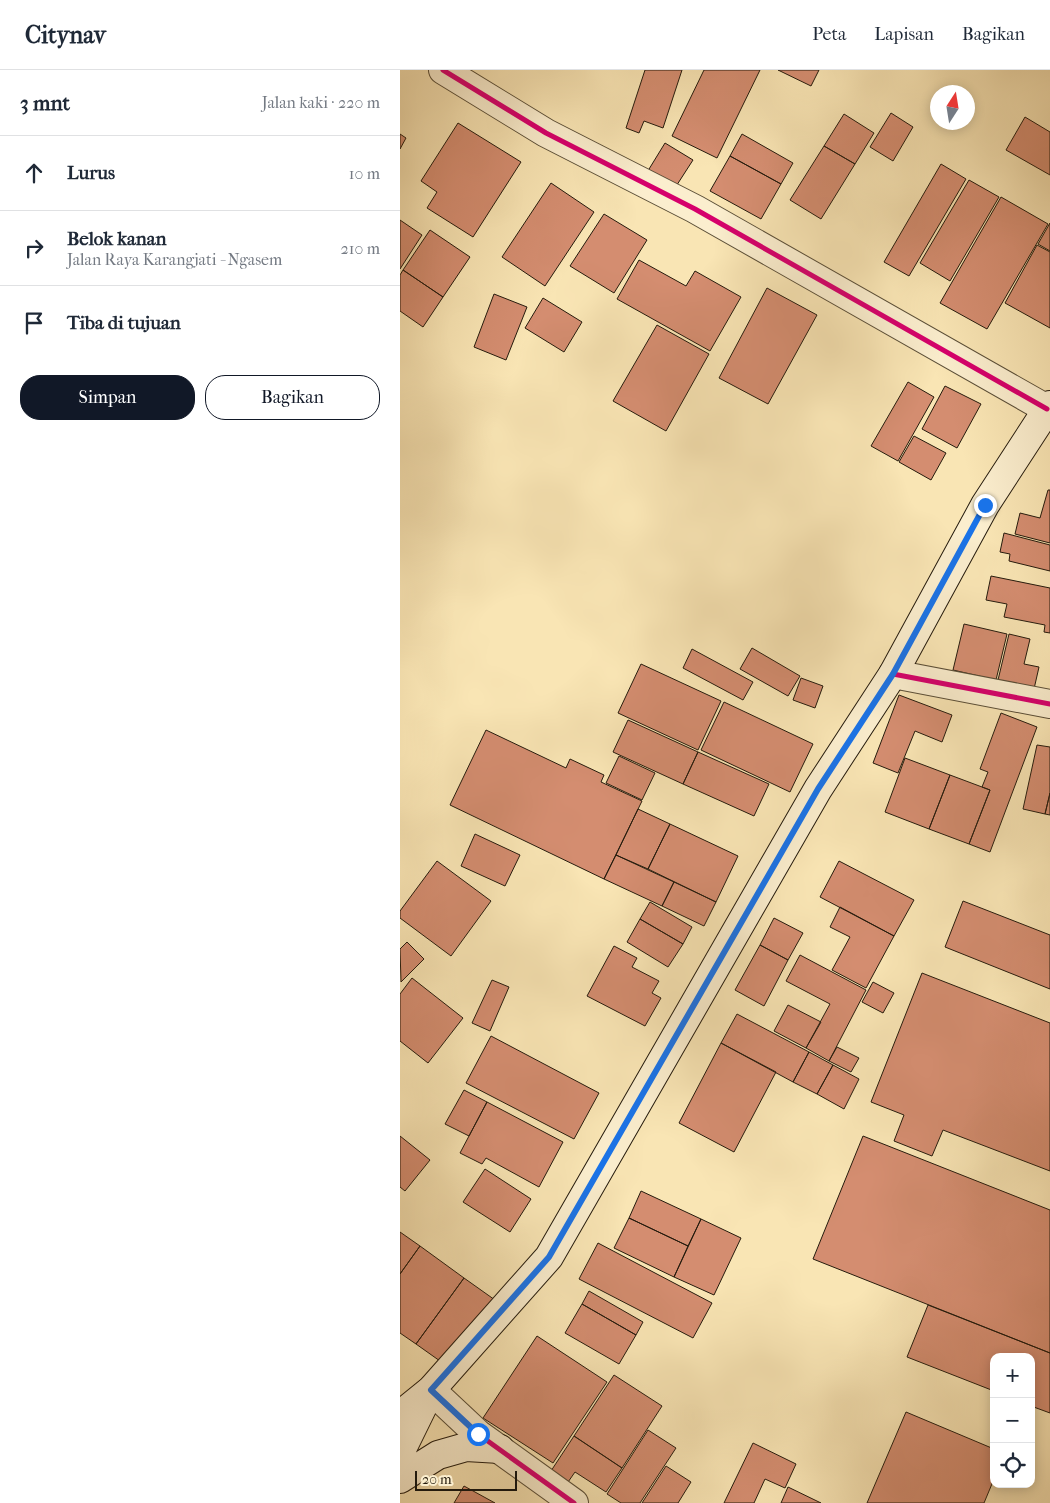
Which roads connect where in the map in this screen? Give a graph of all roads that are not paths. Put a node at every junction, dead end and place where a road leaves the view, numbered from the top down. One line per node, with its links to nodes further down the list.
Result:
1 (443, 70): 2 (main road)
2 (1049, 407): 3 (main road)
3 (893, 674): 4 (main road); 5 (main road)
4 (1050, 704)
5 (431, 1390): 6 (main road); 7 (main road); 8 (main road)
6 (400, 1415)
7 (500, 1449): 9 (main road); 10 (main road)
8 (400, 1453)
9 (400, 1479)
10 (574, 1503)

